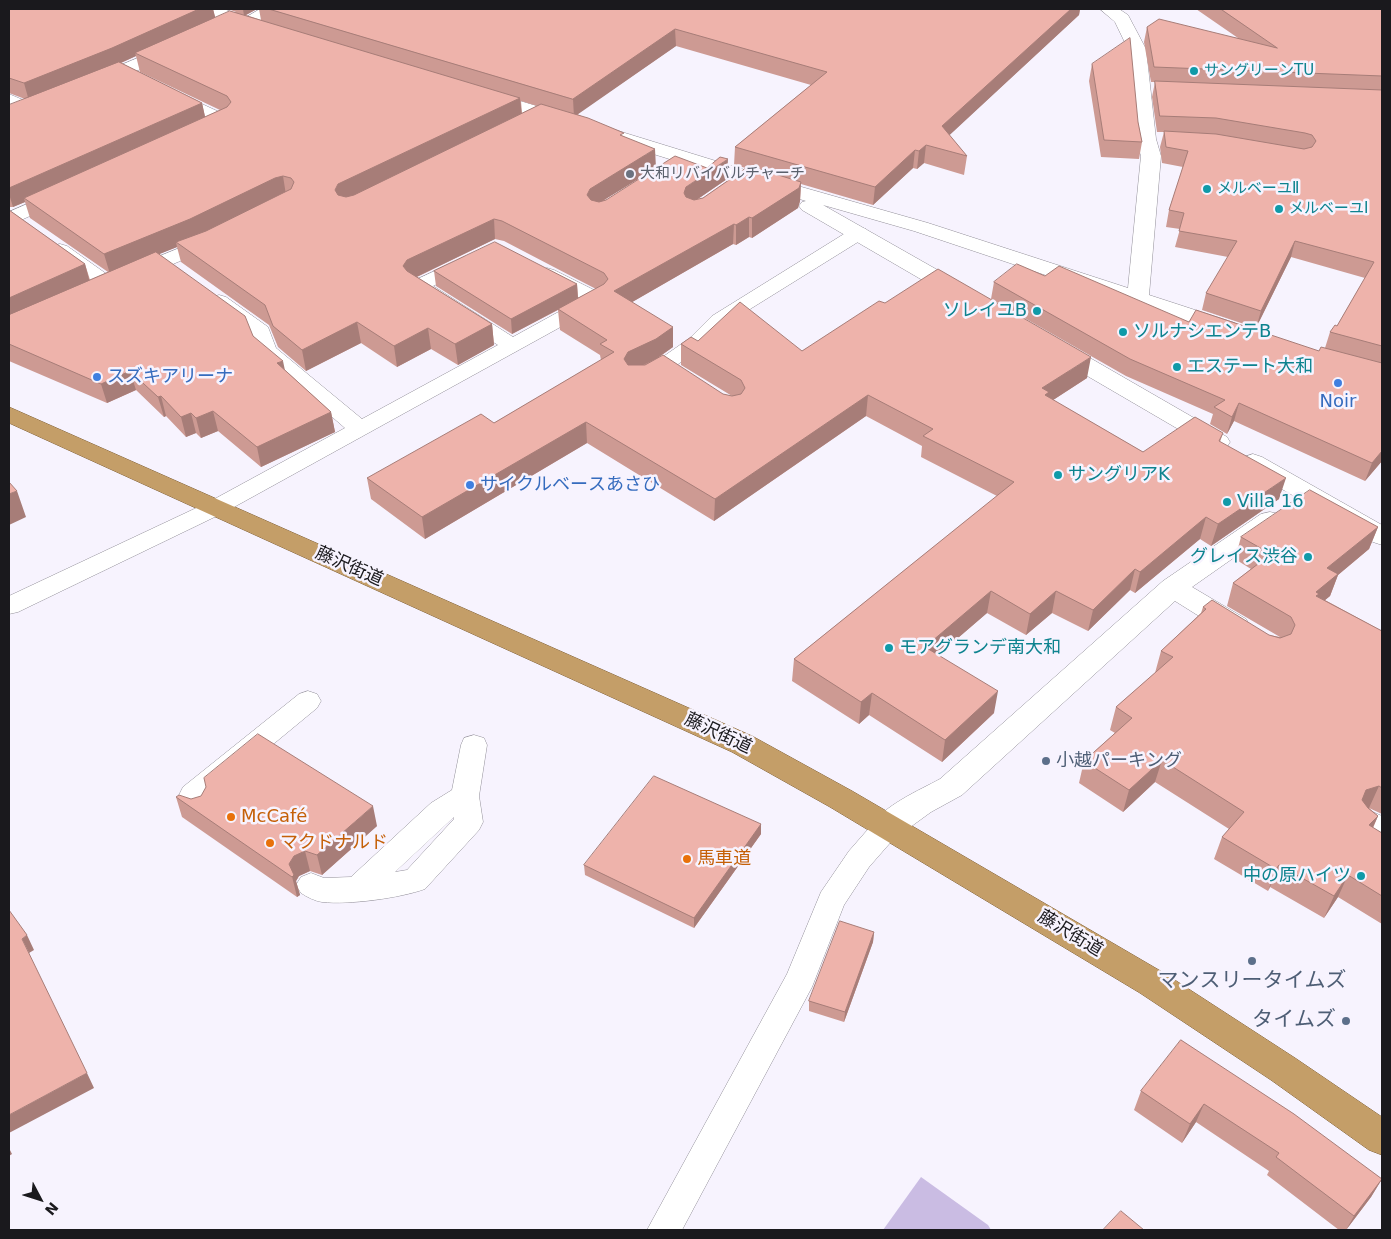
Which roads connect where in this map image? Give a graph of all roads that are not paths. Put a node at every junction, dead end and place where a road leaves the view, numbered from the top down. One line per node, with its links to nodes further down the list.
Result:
1 (211, 9): 4 (street)
2 (271, 9): 4 (lane)
3 (1108, 9): 11 (street)
4 (231, 24): 5 (street)
5 (272, 33)
6 (182, 44): 7 (street)
7 (123, 71): 8 (lane); 9 (street)
8 (140, 79)
9 (80, 88)
10 (156, 88): 20 (lane)
11 (1140, 88): 12 (street); 35 (street)
12 (1159, 89)
13 (468, 92): 17 (street)
14 (9, 99): 16 (lane)
15 (46, 102): 16 (street)
16 (29, 109): 18 (street)
17 (542, 114): 19 (lane); 21 (street)
18 (9, 118)
19 (516, 127)
20 (189, 137)
21 (747, 176): 22 (street); 24 (lane)
22 (777, 186): 28 (street); 35 (street)
23 (74, 189): 25 (lane)
24 (724, 192)
25 (10, 215): 26 (lane)
26 (28, 228)
27 (228, 232): 32 (lane)
28 (859, 233): 36 (street); 40 (lane)
29 (44, 239): 32 (lane)
30 (479, 256): 39 (lane)
31 (530, 264): 39 (lane)
32 (108, 284): 34 (lane)
33 (204, 290): 42 (lane)
34 (90, 292)
35 (1138, 298): 37 (street)
36 (980, 304)
37 (1248, 335)
38 (1040, 339): 43 (street)
39 (514, 346): 42 (lane)
40 (636, 379)
41 (9, 414): 44 (highway, 藤沢街道)
42 (361, 430): 44 (lane)
43 (1308, 494): 45 (street); 46 (street)
44 (217, 507): 47 (lane); 52 (highway, 藤沢街道)
45 (1382, 536)
46 (1173, 587): 48 (street); 52 (street)
47 (9, 606)
48 (1255, 638)
49 (308, 701): 51 (lane)
50 (474, 745): 53 (lane)
51 (197, 806)
52 (887, 827): 54 (highway, 藤沢街道); 55 (lane)
53 (311, 885)
54 (1382, 1138)
55 (664, 1230)

